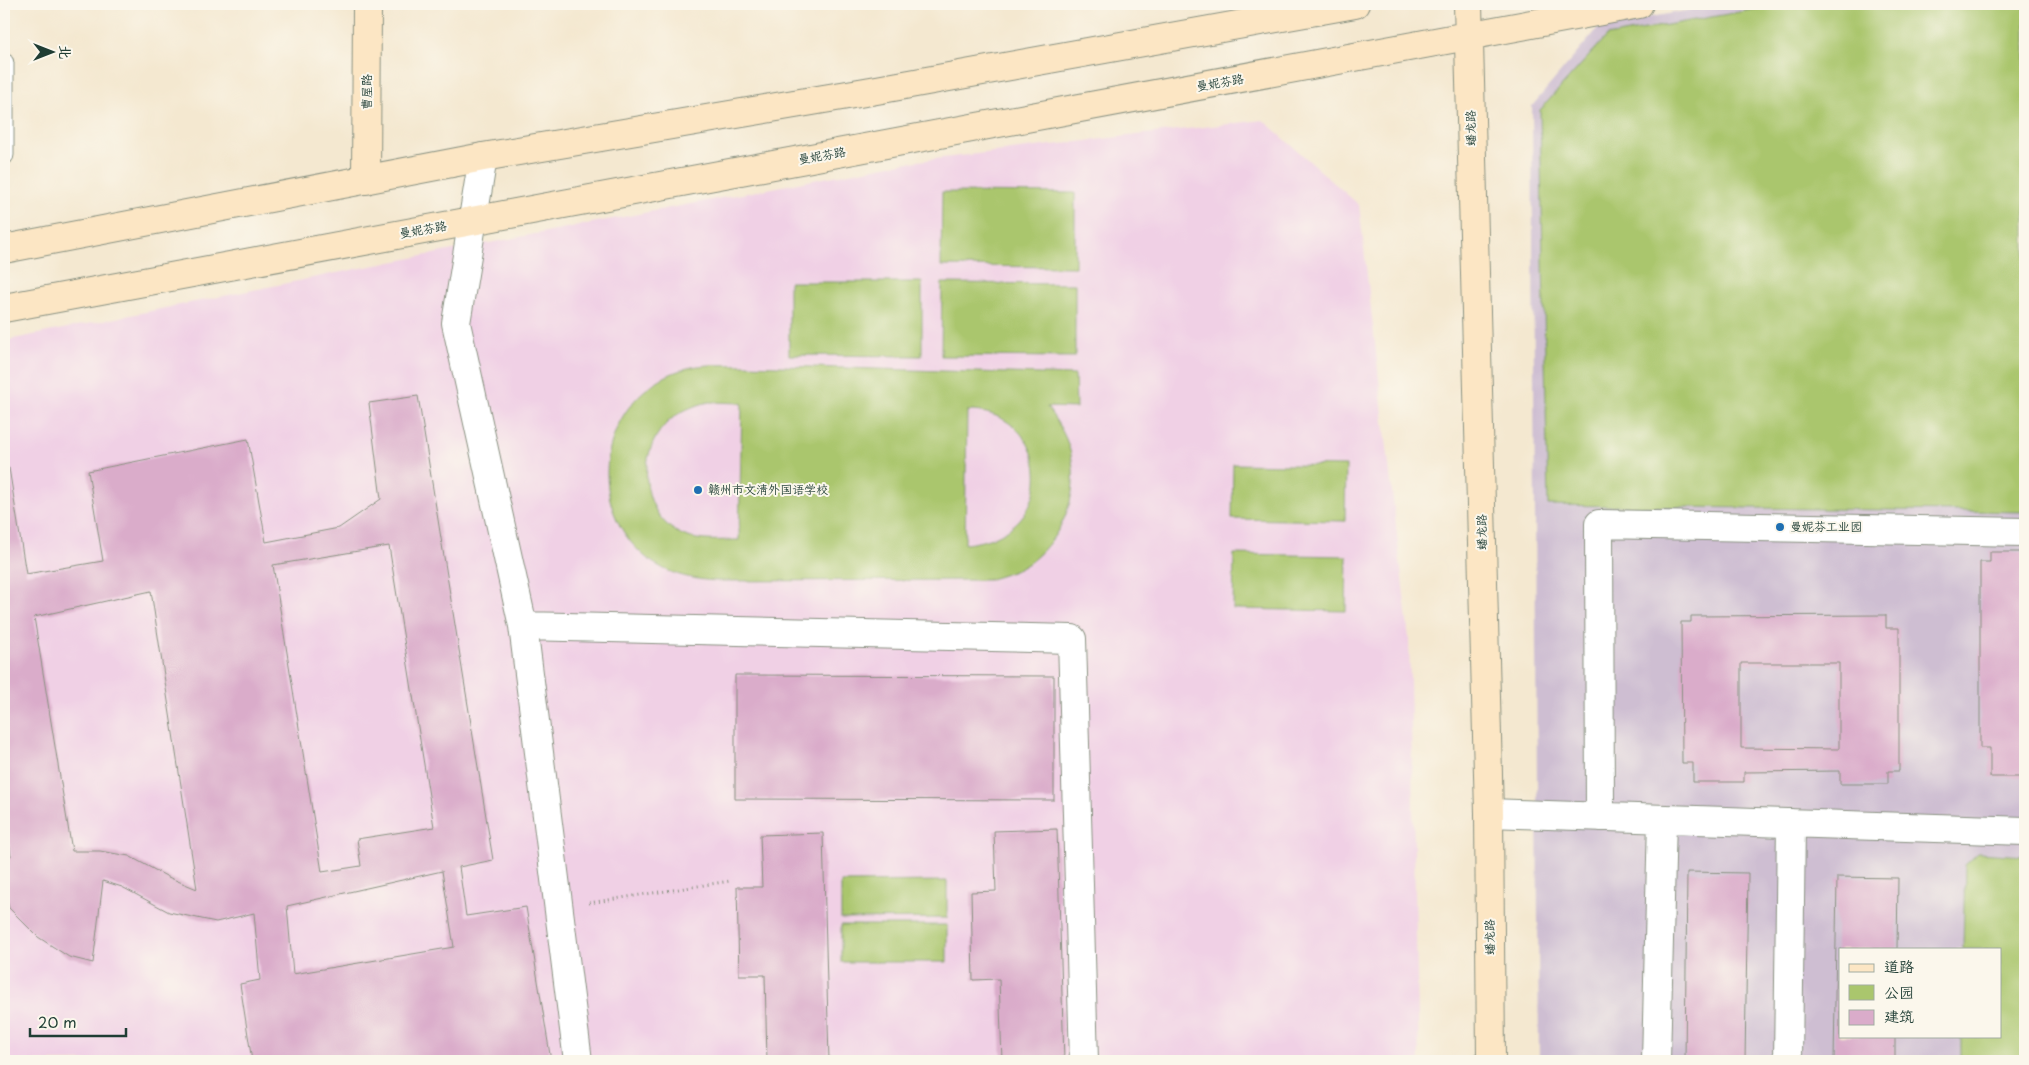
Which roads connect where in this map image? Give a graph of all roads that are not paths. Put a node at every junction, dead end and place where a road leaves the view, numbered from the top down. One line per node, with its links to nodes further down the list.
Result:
1 (367, 4): 9 (main road, 曹屋路)
2 (1354, 4): 8 (main road)
3 (1468, 4): 5 (main road, 蟠龙路)
4 (1639, 4): 5 (main road, 曼妮芬路)
5 (1469, 36): 10 (main road, 曼妮芬路); 15 (main road, 蟠龙路)
6 (4, 63): 7 (lane)
7 (4, 155)
8 (483, 157): 9 (main road); 10 (street)
9 (366, 180): 11 (main road)
10 (472, 221): 12 (main road, 曼妮芬路); 14 (street)
11 (4, 249)
12 (4, 308)
13 (2025, 532): 16 (street)
14 (523, 626): 20 (street); 21 (street)
15 (1489, 813): 16 (street); 22 (main road, 蟠龙路)
16 (1600, 817): 17 (street)
17 (1662, 819): 18 (street); 23 (street)
18 (1791, 823): 19 (street); 24 (street)
19 (2025, 831)
20 (578, 1061)
21 (1084, 1061)
22 (1491, 1061)
23 (1656, 1061)
24 (1788, 1061)

